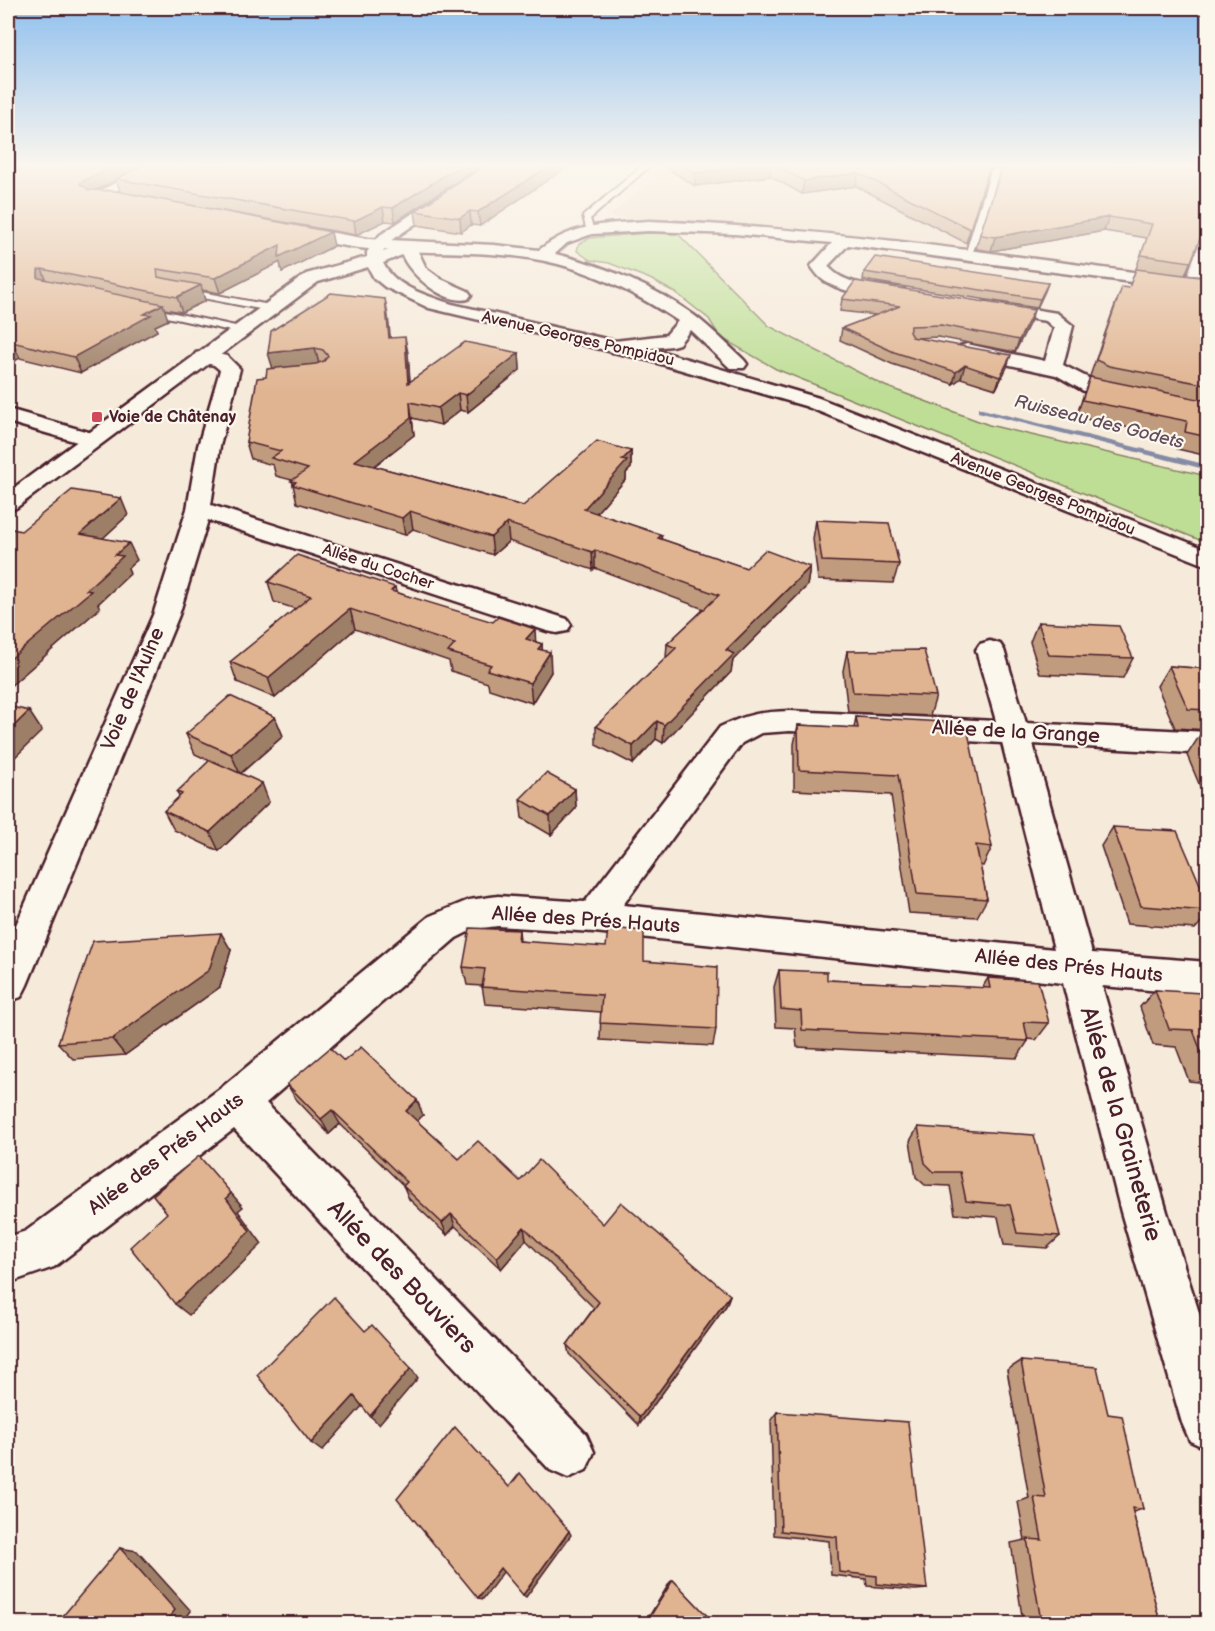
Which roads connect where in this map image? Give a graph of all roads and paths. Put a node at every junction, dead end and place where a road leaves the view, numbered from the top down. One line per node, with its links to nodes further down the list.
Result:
1 (325, 241): 10 (street)
2 (383, 241): 10 (street)
3 (412, 241): 9 (street)
4 (561, 241): 11 (street)
5 (843, 241): 15 (street)
6 (853, 241): 12 (street)
7 (973, 241): 12 (lane)
8 (1208, 242): 13 (street)
9 (408, 246): 10 (street); 11 (street); 19 (street, Avenue Georges Pompidou)
10 (376, 254): 18 (street); 22 (street, Avenue Georges Pompidou)
11 (542, 256): 20 (street)
12 (967, 256): 13 (street)
13 (1200, 286)
14 (166, 288): 18 (lane)
15 (910, 294)
16 (969, 304): 27 (street)
17 (127, 306): 21 (lane)
18 (270, 308): 21 (street)
19 (570, 318)
20 (689, 320): 23 (street); 26 (street)
21 (240, 330): 25 (street)
22 (615, 337): 23 (street); 28 (street, Avenue Georges Pompidou)
23 (672, 340): 26 (street, Avenue Georges Pompidou)
24 (944, 346): 27 (street)
25 (196, 362): 31 (street); 33 (street, Voie de l'Aulne)
26 (736, 364): 28 (street, Avenue Georges Pompidou)
27 (1053, 368): 29 (street)
28 (812, 402): 34 (street, Avenue Georges Pompidou)
29 (1208, 412)
30 (8, 415): 31 (street)
31 (91, 440): 32 (street)
32 (8, 502)
33 (199, 509): 35 (street, Allée du Cocher); 42 (street, Voie de l'Aulne)
34 (1208, 559)
35 (557, 624)
36 (990, 650): 37 (street, Allée de la Graineterie)
37 (1014, 732): 38 (street, Allée de la Grange); 39 (street, Allée de la Grange); 40 (street, Allée de la Graineterie)
38 (1208, 743)
39 (594, 917): 40 (street, Allée des Prés Hauts); 43 (street, Allée des Prés Hauts)
40 (1078, 968): 41 (street, Allée des Prés Hauts); 45 (street, Allée de la Graineterie)
41 (1208, 979)
42 (8, 985)
43 (236, 1102): 44 (street, Allée des Prés Hauts); 47 (street, Allée des Bouviers)
44 (8, 1260)
45 (1194, 1333): 46 (street, Allée de la Graineterie)
46 (1208, 1423)
47 (568, 1452)

